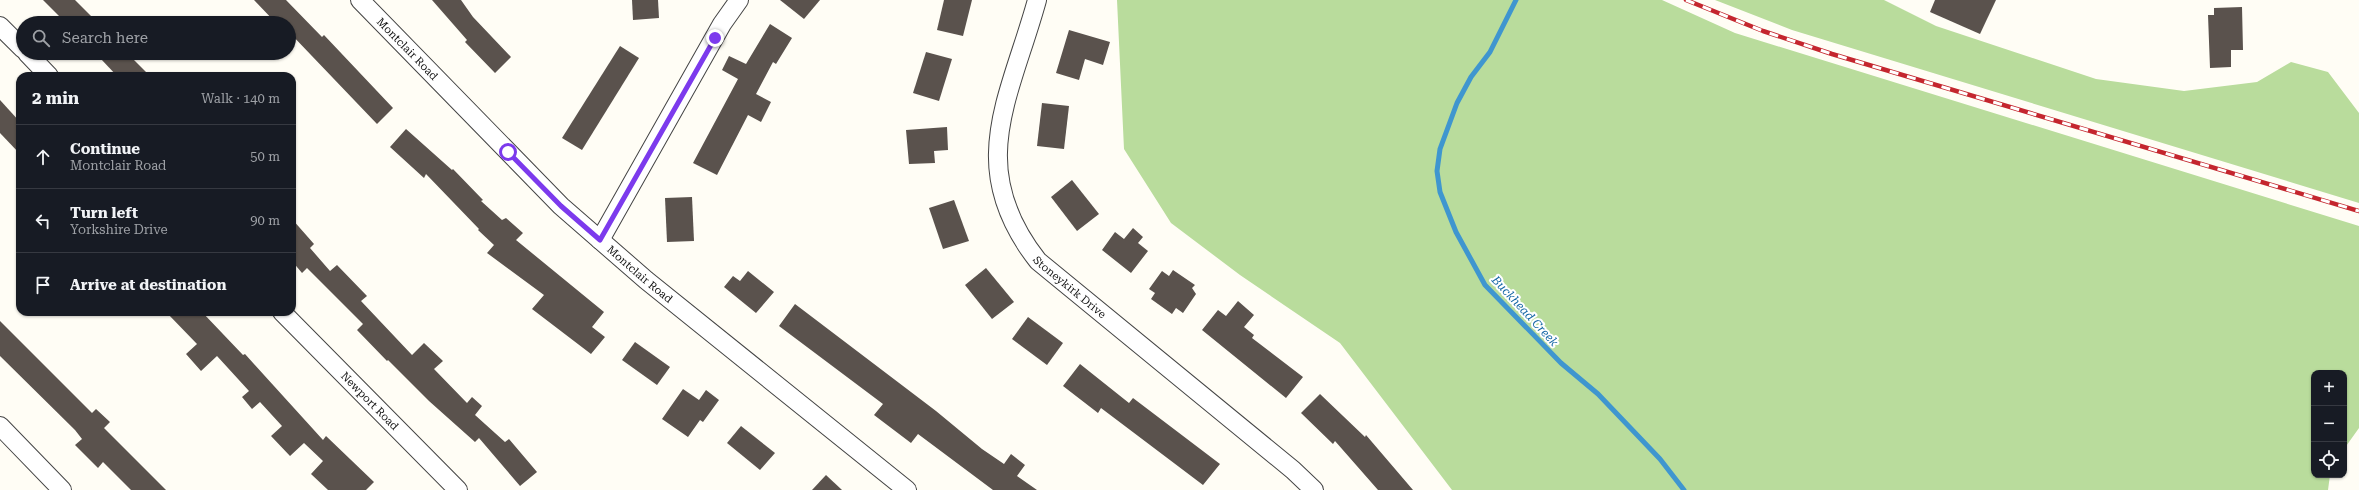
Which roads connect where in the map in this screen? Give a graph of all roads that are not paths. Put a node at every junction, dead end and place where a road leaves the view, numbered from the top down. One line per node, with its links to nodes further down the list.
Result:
1 (360, 0): 8 (street, Montclair Road)
2 (739, 0): 8 (street)
3 (1037, 0): 14 (street, Stoneykirk Drive)
4 (0, 26): 5 (street)
5 (16, 42)
6 (34, 60): 7 (street)
7 (45, 72)
8 (600, 240): 13 (street, Montclair Road)
9 (286, 316): 12 (street, Newport Road)
10 (0, 426): 11 (street)
11 (62, 490)
12 (458, 490)
13 (907, 490)
14 (1314, 490)

